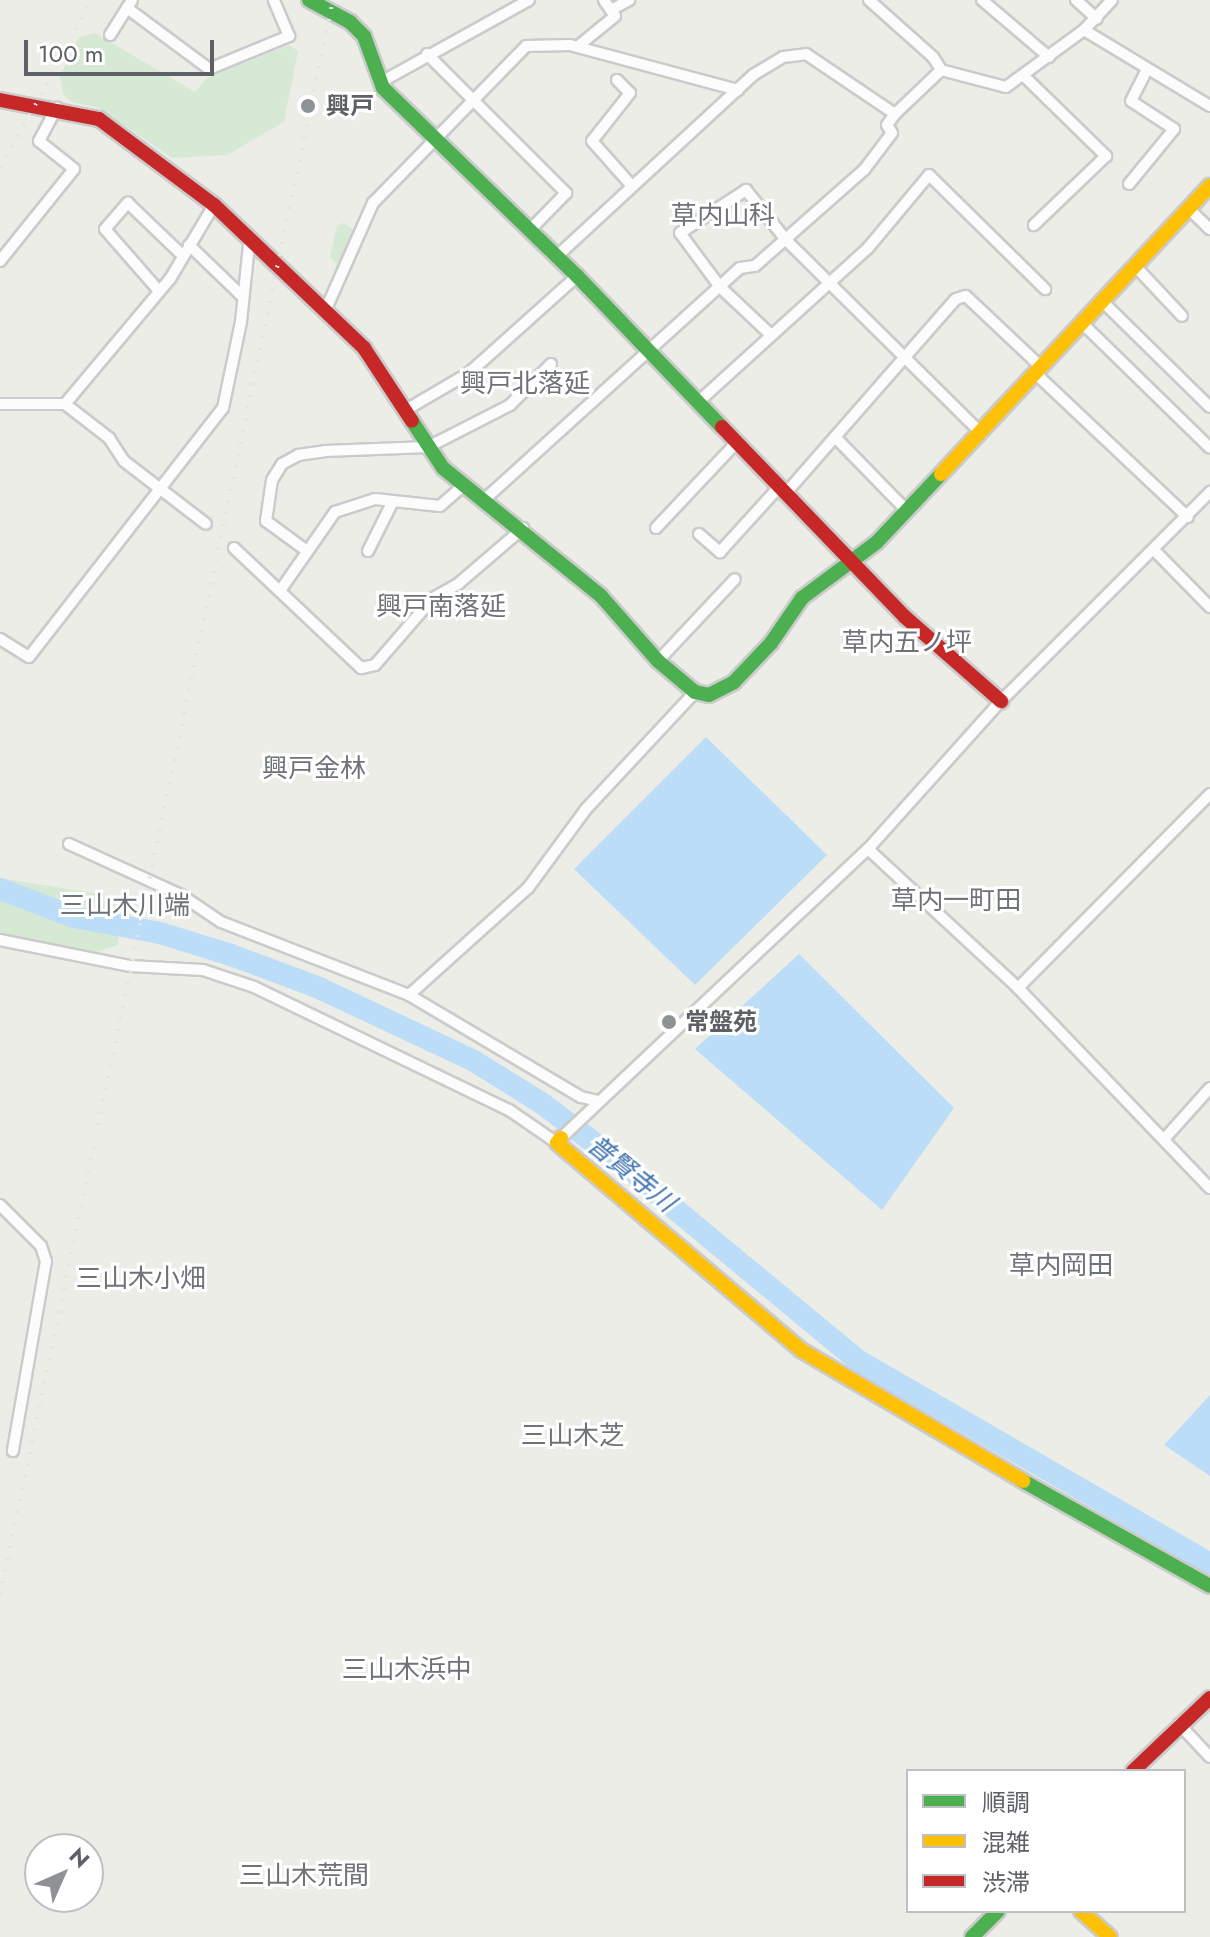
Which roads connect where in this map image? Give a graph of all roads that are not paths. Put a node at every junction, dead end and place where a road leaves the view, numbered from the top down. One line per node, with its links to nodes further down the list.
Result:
1 (274, 0): 10 (street)
2 (309, 0): 22 (street)
3 (529, 0): 16 (street)
4 (604, 0): 11 (street)
5 (629, 0): 11 (street)
6 (869, 0): 18 (street)
7 (982, 0): 17 (street)
8 (1076, 0): 12 (street)
9 (1112, 0): 12 (street)
10 (129, 4): 14 (street)
11 (611, 10): 15 (street)
12 (1097, 19): 13 (street)
13 (1084, 30): 17 (street); 19 (street)
14 (110, 35)
15 (577, 47): 23 (street); 24 (street)
16 (427, 54): 22 (street); 24 (street)
17 (1049, 57): 20 (street)
18 (941, 70): 20 (street); 28 (street)
19 (1147, 70): 26 (street); 30 (street)
20 (1024, 76): 35 (street)
21 (617, 80): 31 (street)
22 (381, 82): 29 (street)
23 (738, 90): 28 (street); 31 (street)
24 (472, 99): 29 (street); 37 (street)
25 (0, 100): 27 (street)
26 (1210, 106)
27 (57, 107): 33 (street); 43 (street)
28 (895, 114): 38 (street)
29 (435, 135): 37 (street); 52 (street)
30 (1129, 184)
31 (631, 185): 42 (street)
32 (1210, 186): 34 (street)
33 (214, 205): 39 (street); 40 (street)
34 (1189, 209): 36 (street); 44 (street)
35 (1034, 225)
36 (1210, 229)
37 (530, 230): 42 (street)
38 (786, 240): 46 (street); 47 (street); 47 (street)
39 (249, 244): 50 (street); 52 (street)
40 (189, 245): 41 (street); 50 (street)
41 (183, 256): 49 (street); 49 (street)
42 (556, 257): 45 (street)
43 (0, 261)
44 (1136, 267): 51 (street); 53 (street)
45 (577, 276): 56 (street); 64 (street)
46 (830, 282): 48 (street); 55 (street); 57 (street)
47 (720, 287): 55 (street); 56 (street)
48 (1045, 289)
49 (159, 291): 62 (street)
50 (242, 296): 72 (street)
51 (1104, 303): 54 (street); 63 (street)
52 (326, 309): 64 (street)
53 (1182, 316)
54 (1083, 324): 59 (street); 69 (street)
55 (771, 335): 60 (street)
56 (649, 353): 60 (street); 74 (street)
57 (905, 358): 59 (street); 65 (street); 66 (street)
58 (551, 364): 68 (street)
59 (1038, 370): 65 (street); 77 (street)
60 (697, 403): 67 (street)
61 (0, 404): 62 (street)
62 (65, 404): 72 (street)
63 (1210, 407)
64 (404, 411): 68 (street)
65 (980, 432): 76 (street)
66 (835, 437): 71 (street); 76 (street)
67 (736, 443): 71 (street); 80 (street)
68 (428, 447): 70 (street); 84 (street)
69 (1210, 448)
70 (465, 484): 74 (street); 75 (street)
71 (782, 490): 81 (street); 86 (street)
72 (161, 491): 78 (street); 90 (street)
73 (1210, 492): 77 (street)
74 (485, 499): 79 (street)
75 (393, 501): 84 (street); 85 (street)
76 (907, 511): 86 (street)
77 (1188, 517): 83 (street)
78 (206, 524)
79 (523, 528): 88 (street); 91 (street)
80 (656, 528)
81 (699, 534)
82 (234, 548): 88 (street)
83 (1154, 550): 89 (street); 93 (street)
84 (307, 551): 88 (street)
85 (368, 551)
86 (851, 562): 92 (street); 93 (street)
87 (735, 579): 91 (street)
88 (282, 588)
89 (1210, 607)
90 (0, 639)
91 (658, 661): 92 (street)
92 (695, 692): 99 (street)
93 (1001, 701): 96 (street)
94 (1210, 794): 98 (street)
95 (69, 844): 99 (street)
96 (868, 849): 98 (street); 101 (street)
97 (0, 940): 103 (street)
98 (1018, 988): 102 (street)
99 (409, 995): 101 (street)
100 (1210, 1088): 102 (street)
101 (598, 1101): 103 (street)
102 (1166, 1137): 104 (street)
103 (559, 1140): 107 (street)
104 (1210, 1188)
105 (0, 1205): 106 (street)
106 (13, 1451)
107 (1210, 1586)
108 (1210, 1698): 109 (street)
109 (1179, 1724): 110 (street); 111 (street)
110 (1210, 1757)
111 (1135, 1769)
112 (996, 1913): 114 (street)
113 (1083, 1913): 115 (street)
114 (972, 1937)
115 (1110, 1937)

